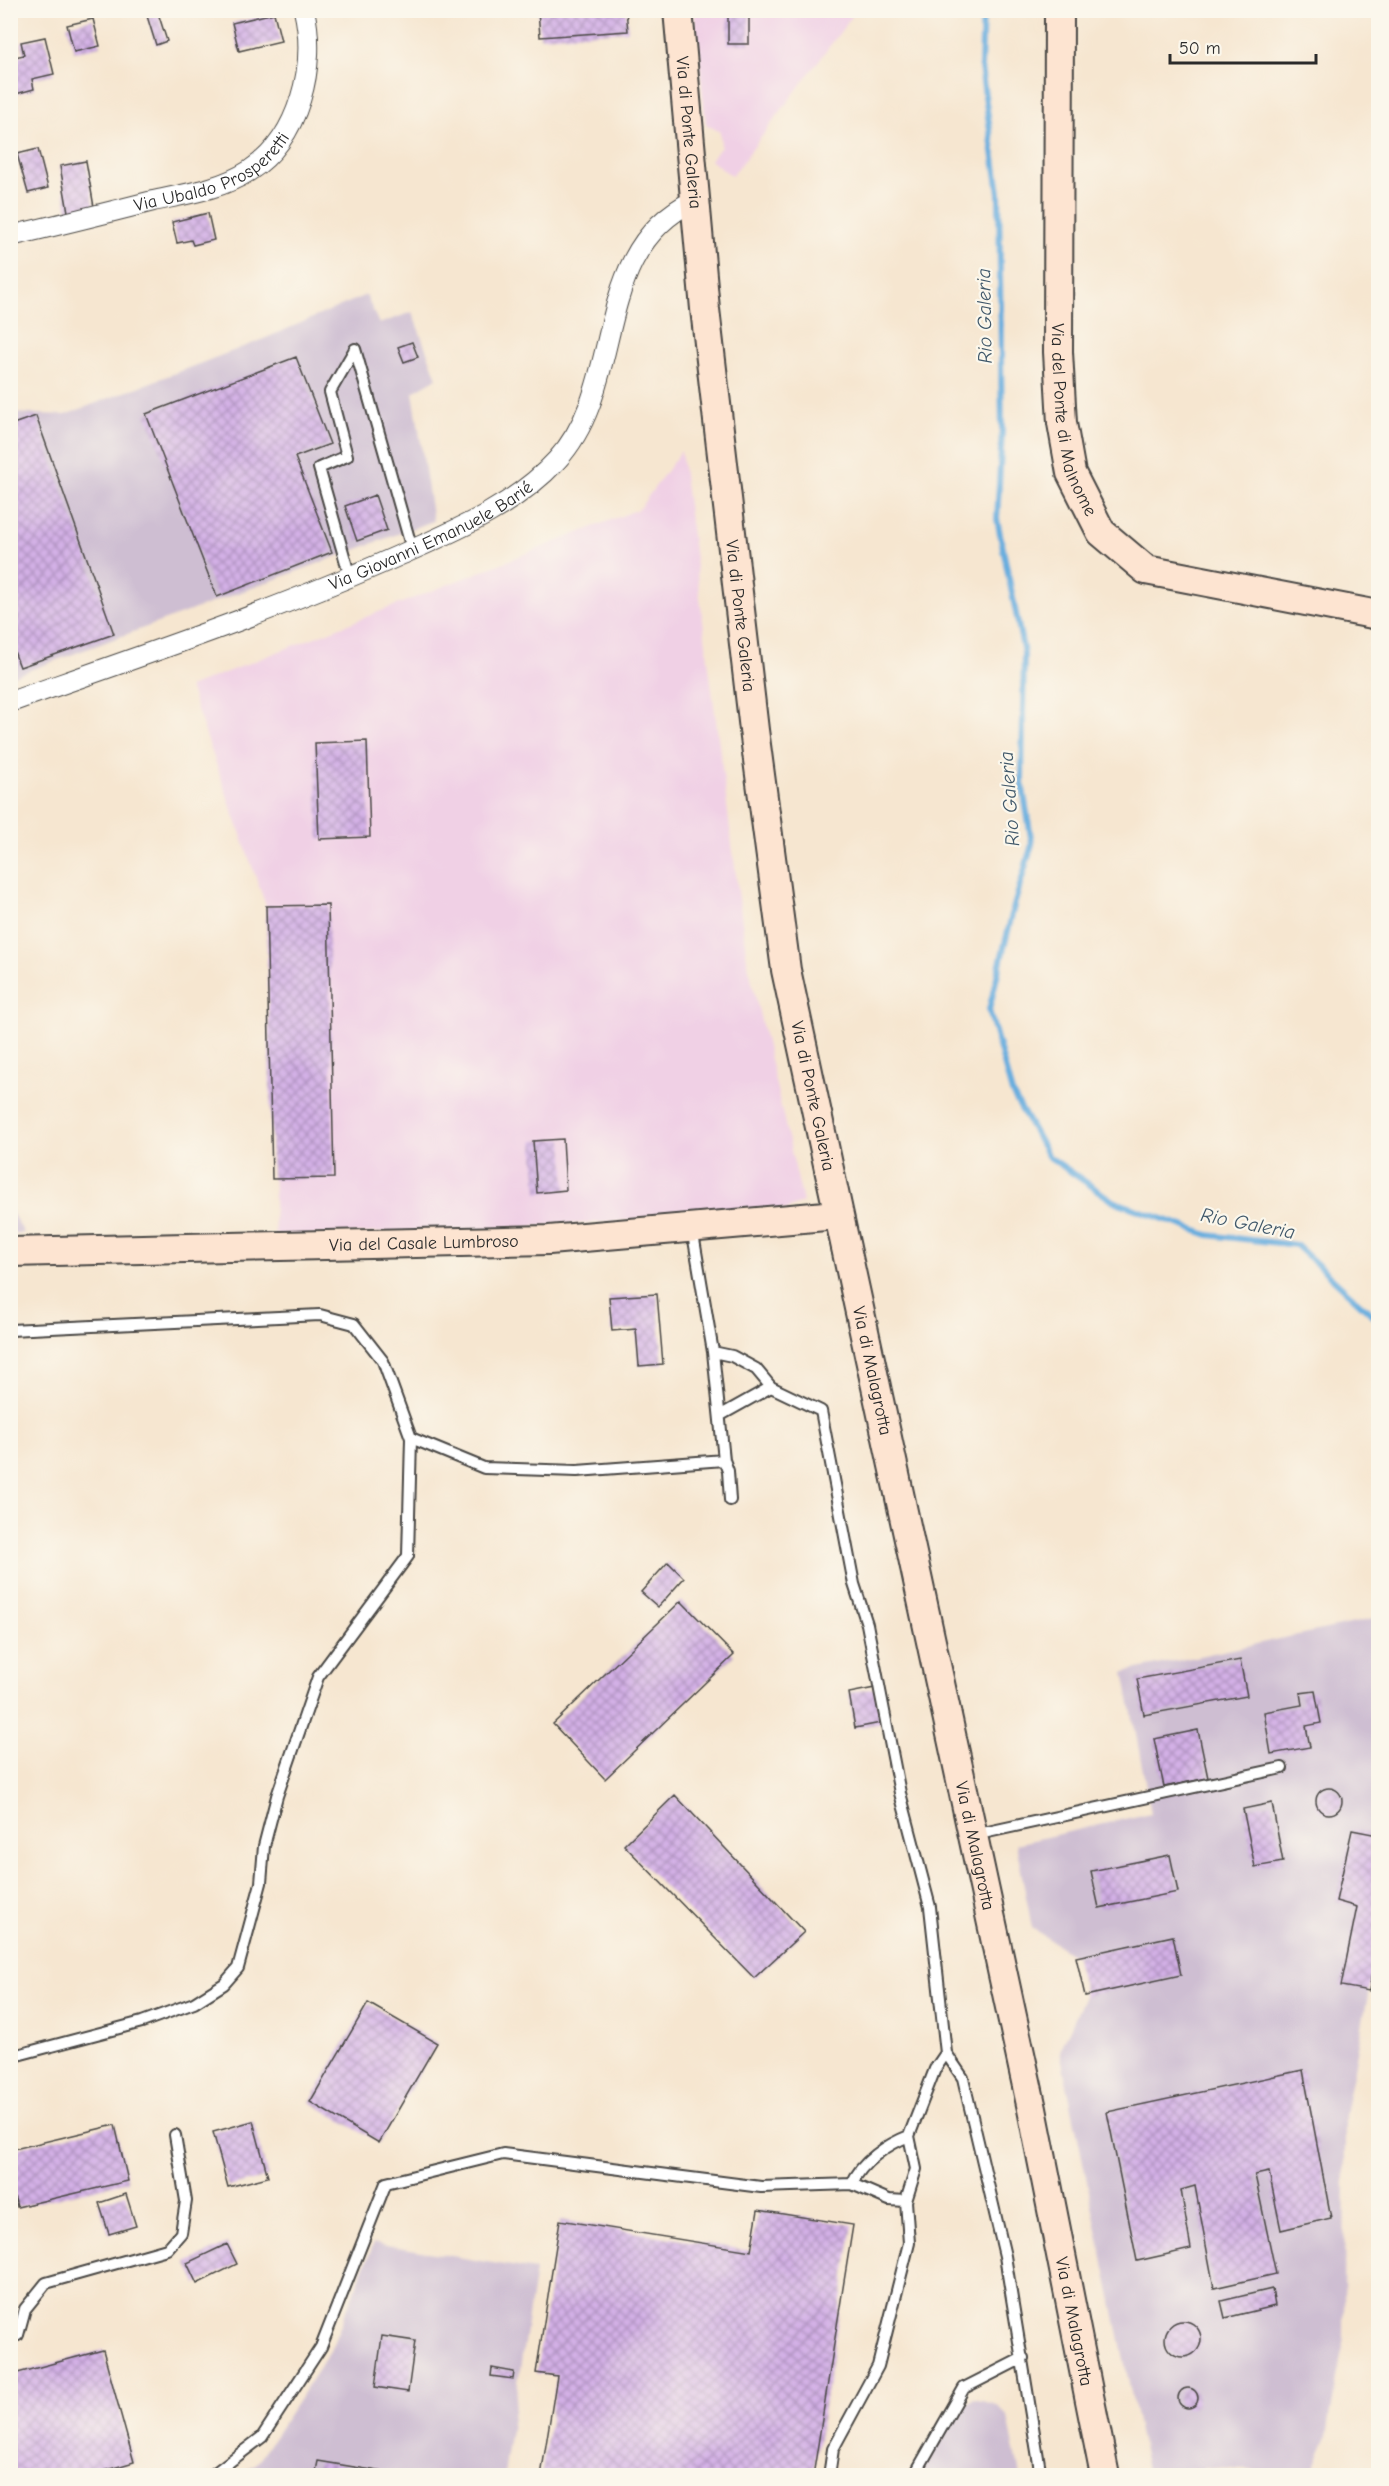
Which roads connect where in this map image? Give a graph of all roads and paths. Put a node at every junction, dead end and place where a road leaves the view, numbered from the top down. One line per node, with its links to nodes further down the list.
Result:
1 (304, 10): 5 (street, Via Ubaldo Prosperetti)
2 (678, 10): 4 (main road, Via di Ponte Galeria)
3 (1059, 10): 8 (main road, Via del Ponte di Malnome)
4 (695, 200): 6 (street, Via Giovanni Emanuele Barié); 10 (main road, Via di Ponte Galeria)
5 (10, 236)
6 (412, 549): 7 (street, Via Giovanni Emanuele Barié); 7 (lane)
7 (350, 577): 9 (street, Via Giovanni Emanuele Barié)
8 (1378, 615)
9 (10, 702)
10 (837, 1215): 11 (main road, Via del Casale Lumbroso); 21 (main road, Via di Malagrotta)
11 (692, 1228): 12 (main road, Via del Casale Lumbroso); 14 (lane)
12 (10, 1252)
13 (10, 1330): 17 (lane)
14 (712, 1352): 15 (lane); 16 (lane)
15 (771, 1387): 16 (lane); 22 (lane)
16 (721, 1415): 18 (lane)
17 (411, 1437): 18 (lane); 23 (lane)
18 (724, 1460): 19 (lane)
19 (730, 1500)
20 (1282, 1768): 21 (lane)
21 (973, 1835): 34 (main road, Via di Malagrotta)
22 (946, 2054): 25 (lane); 29 (lane)
23 (10, 2057)
24 (175, 2135): 28 (lane)
25 (909, 2136): 26 (lane); 27 (lane)
26 (852, 2184): 27 (lane); 30 (lane)
27 (906, 2201): 31 (lane)
28 (10, 2338)
29 (1023, 2358): 32 (lane); 33 (lane)
30 (212, 2475)
31 (829, 2475)
32 (914, 2475)
33 (1041, 2475)
34 (1105, 2475)

